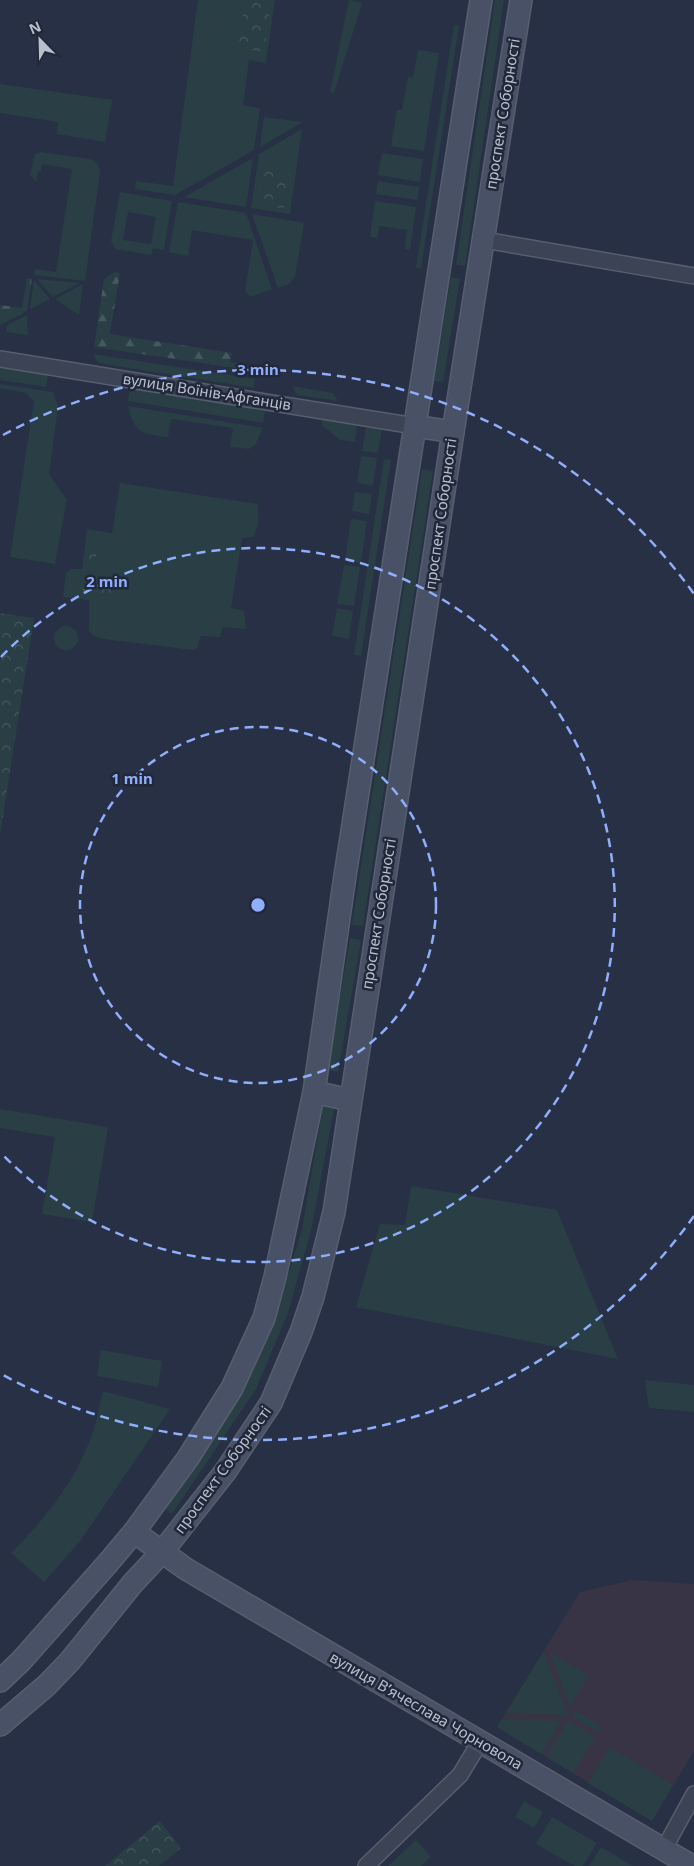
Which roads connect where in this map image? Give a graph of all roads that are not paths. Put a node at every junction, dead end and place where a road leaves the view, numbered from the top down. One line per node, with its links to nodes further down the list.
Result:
1 (481, 0): 6 (main road)
2 (521, 0): 3 (main road, проспект Соборності)
3 (484, 240): 4 (street); 7 (main road, проспект Соборності)
4 (694, 276)
5 (0, 359): 6 (street, вулиця Воїнів-Афганців)
6 (414, 426): 7 (main road); 8 (main road)
7 (453, 432): 9 (main road, проспект Соборності)
8 (314, 1092): 9 (main road); 10 (main road)
9 (350, 1100): 11 (main road, проспект Соборності)
10 (134, 1532): 11 (main road, вулиця Вʼячеслава Чорновола); 12 (main road)
11 (162, 1552): 13 (main road, проспект Соборності); 14 (main road, вулиця Вʼячеслава Чорновола)
12 (0, 1681)
13 (0, 1725)
14 (480, 1742): 16 (main road, вулиця Вʼячеслава Чорновола); 17 (street)
15 (694, 1794): 16 (street)
16 (664, 1849): 18 (main road, вулиця Вʼячеслава Чорновола)
17 (366, 1866)
18 (692, 1866)

